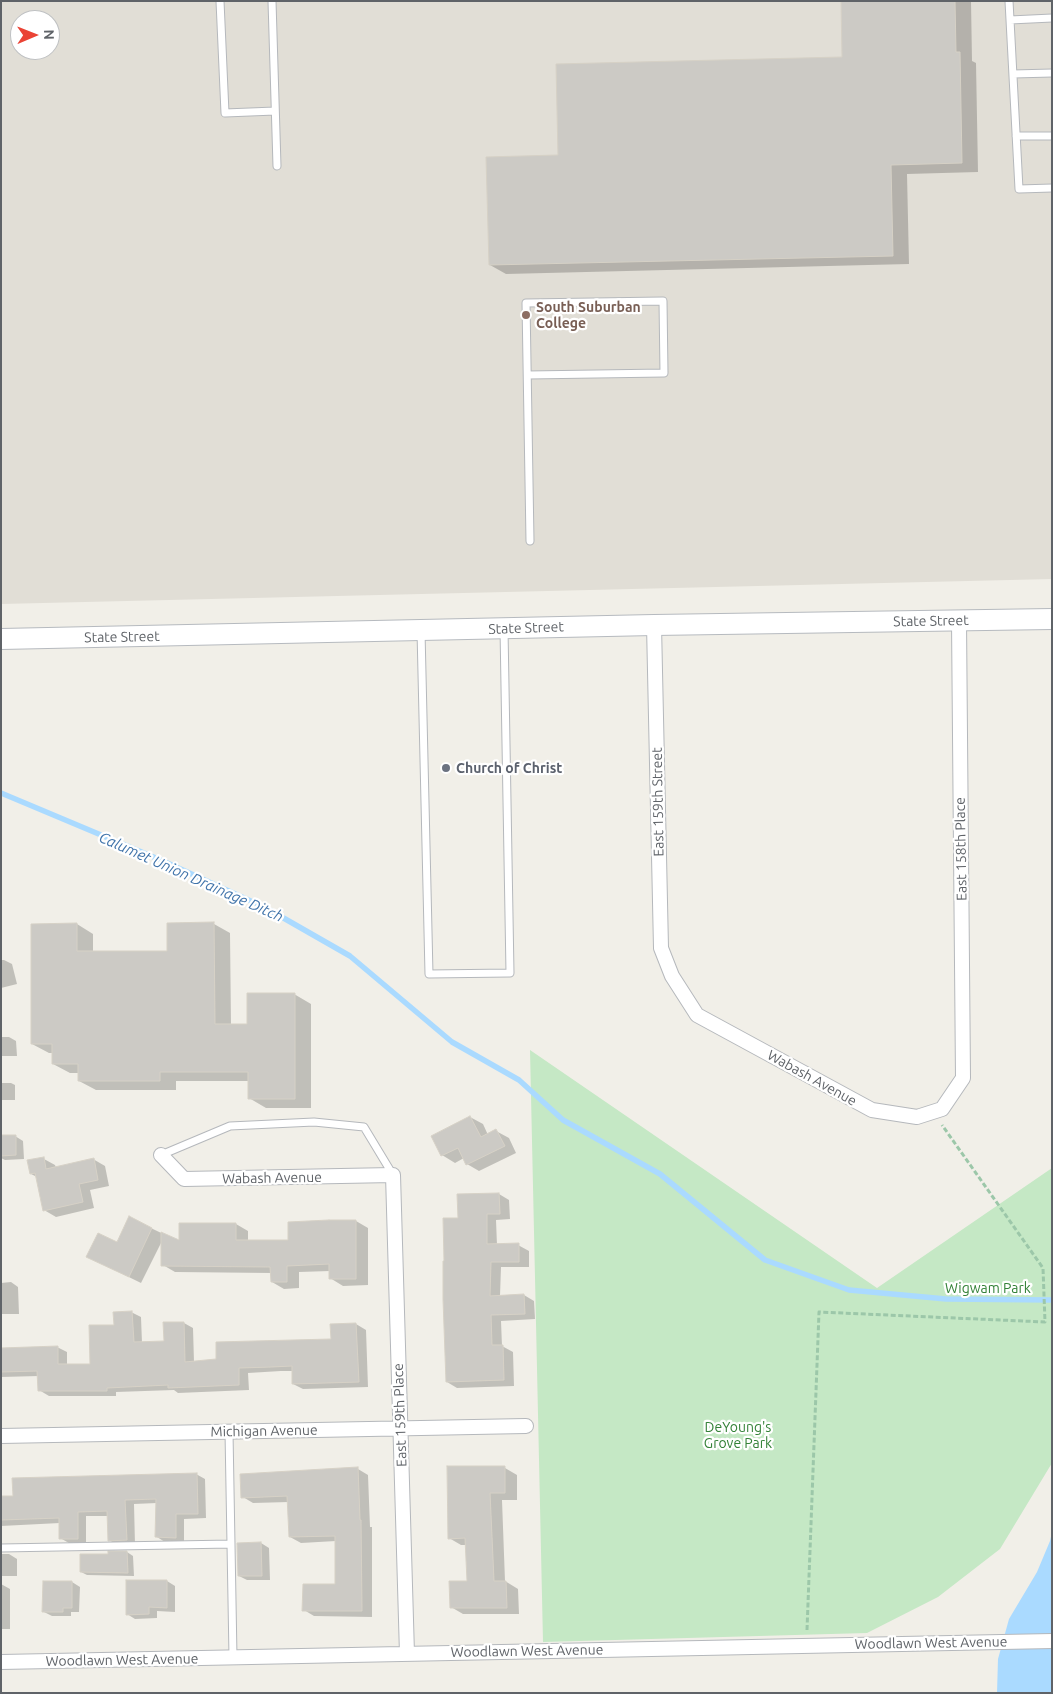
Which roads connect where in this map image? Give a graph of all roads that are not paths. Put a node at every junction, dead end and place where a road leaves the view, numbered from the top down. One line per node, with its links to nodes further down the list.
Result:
1 (220, 1): 8 (lane)
2 (272, 1): 8 (lane)
3 (1009, 1): 5 (lane)
4 (1052, 18): 5 (lane)
5 (1010, 20): 7 (lane)
6 (1052, 73): 7 (lane)
7 (1013, 74): 9 (lane)
8 (275, 111): 11 (lane)
9 (1016, 136): 10 (lane); 12 (lane)
10 (1052, 136)
11 (277, 166)
12 (1052, 188)
13 (528, 375): 13 (lane); 14 (lane)
14 (530, 541)
15 (1052, 619): 16 (main road, State Street)
16 (959, 621): 17 (main road, State Street); 22 (street, East 158th Place)
17 (654, 625): 18 (main road, State Street); 21 (street, East 159th Street)
18 (504, 628): 19 (main road, State Street); 19 (lane)
19 (421, 631): 20 (main road, State Street)
20 (1, 640)
21 (672, 976): 22 (street, Wabash Avenue)
22 (933, 1112)
23 (161, 1155): 24 (street, Wabash Avenue); 24 (lane)
24 (394, 1175): 26 (street, East 159th Place)
25 (526, 1426): 26 (street, Michigan Avenue)
26 (400, 1428): 27 (street, Michigan Avenue); 32 (street, East 159th Place)
27 (228, 1432): 28 (street, Michigan Avenue); 29 (lane)
28 (1, 1436)
29 (231, 1544): 30 (lane); 33 (lane)
30 (1, 1548)
31 (1052, 1641): 32 (street, Woodlawn West Avenue)
32 (407, 1654): 33 (street, Woodlawn West Avenue)
33 (233, 1657): 34 (street, Woodlawn West Avenue)
34 (1, 1662)

